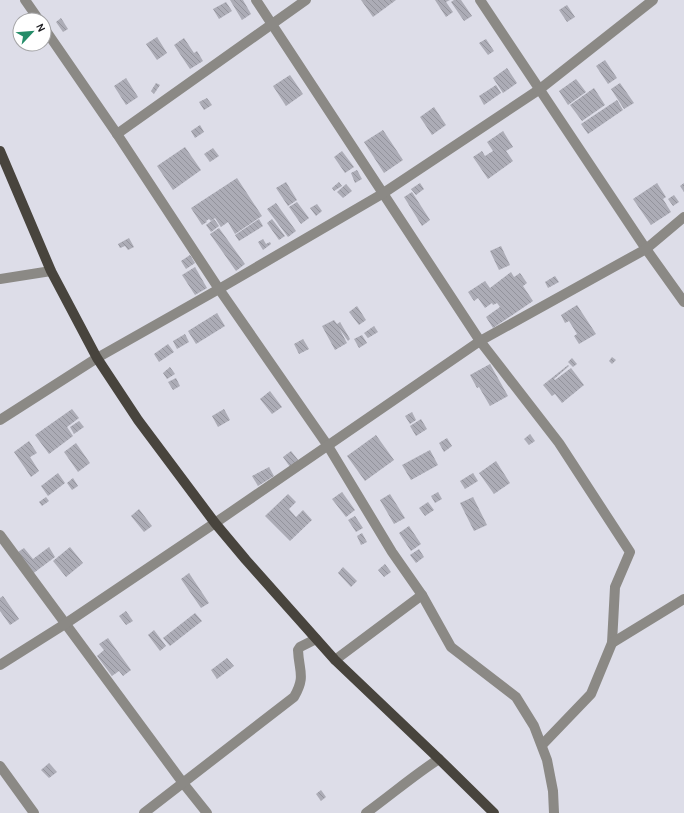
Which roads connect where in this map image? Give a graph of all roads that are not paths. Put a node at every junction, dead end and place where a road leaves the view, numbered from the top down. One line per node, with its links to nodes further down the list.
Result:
1 (25, 0): 6 (street)
2 (256, 0): 7 (street)
3 (306, 0): 7 (street)
4 (480, 0): 9 (street)
5 (654, 0): 9 (street)
6 (33, 12)
7 (272, 24): 10 (street); 12 (street)
8 (52, 40): 10 (street)
9 (540, 89): 12 (street); 14 (street)
10 (117, 134): 17 (street)
11 (0, 152): 15 (main road)
12 (382, 194): 17 (street); 19 (street)
13 (684, 217): 14 (street)
14 (646, 249): 18 (street); 19 (street)
15 (51, 271): 16 (street); 20 (main road)
16 (0, 279)
17 (219, 289): 20 (street); 22 (street)
18 (684, 302)
19 (480, 341): 22 (street); 29 (street)
20 (97, 358): 21 (street); 23 (main road)
21 (0, 420)
22 (328, 446): 23 (street); 25 (street)
23 (215, 523): 27 (street); 28 (main road)
24 (0, 535): 27 (street)
25 (422, 595): 30 (street); 32 (street)
26 (684, 598): 29 (street)
27 (64, 624): 31 (street); 35 (street)
28 (316, 639): 30 (main road); 35 (street)
29 (612, 643): 32 (street)
30 (335, 660): 33 (main road)
31 (0, 665)
32 (542, 746): 41 (street)
33 (439, 759): 39 (street); 40 (main road)
34 (0, 766): 36 (street)
35 (183, 783): 37 (street); 38 (street)
36 (34, 813)
37 (144, 813)
38 (208, 813)
39 (366, 813)
40 (494, 813)
41 (554, 813)

